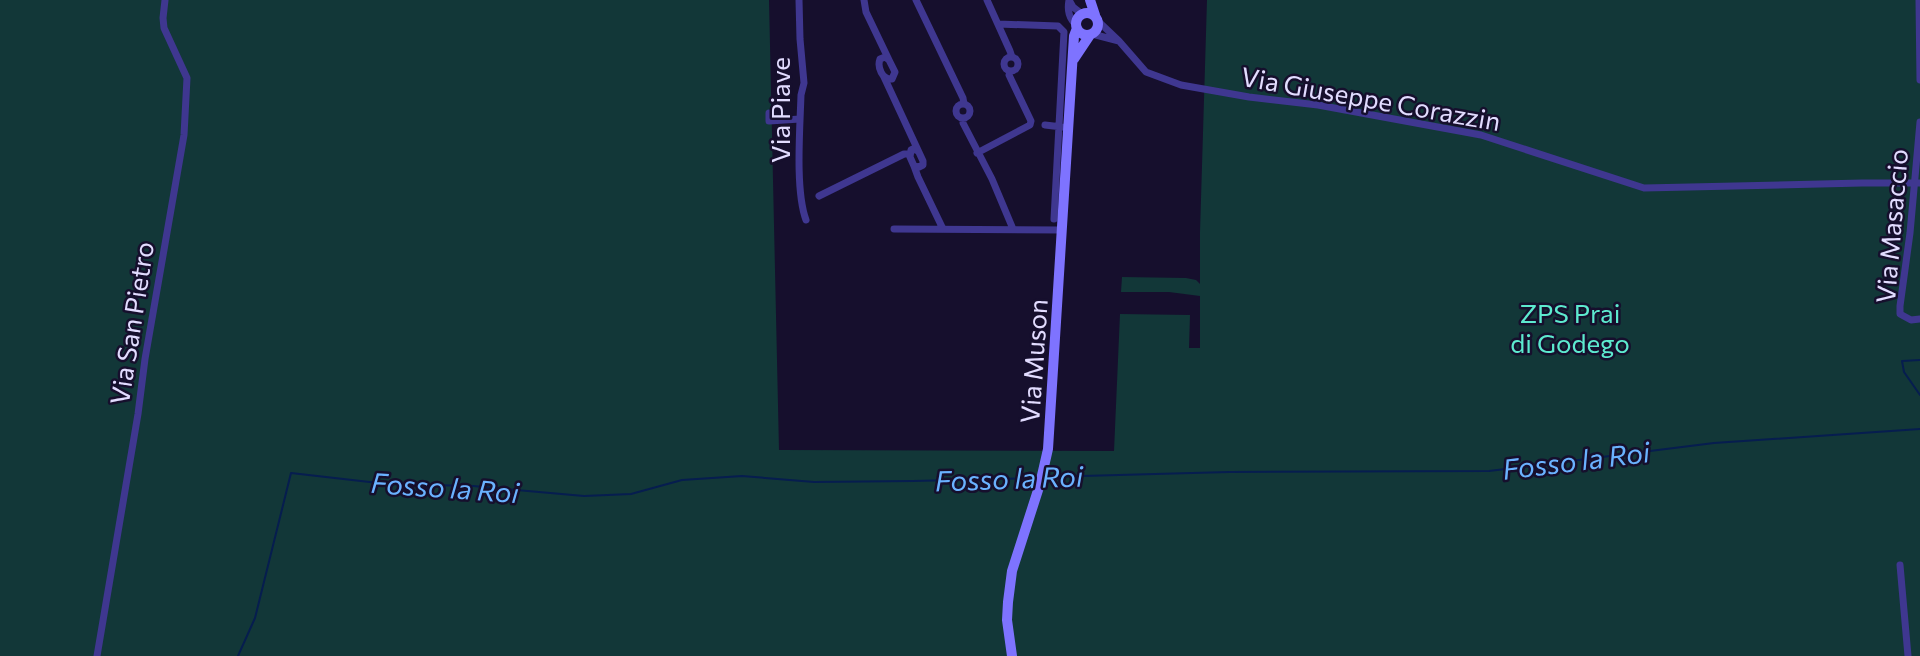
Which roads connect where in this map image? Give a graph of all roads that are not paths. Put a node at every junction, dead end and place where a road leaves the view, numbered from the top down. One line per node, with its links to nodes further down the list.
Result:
1 (164, 0): 39 (street, Via San Pietro)
2 (799, 0): 22 (street, Via Piave)
3 (859, 0): 4 (street)
4 (864, 0): 17 (street)
5 (916, 0): 27 (street)
6 (987, 0): 13 (street)
7 (1069, 0): 11 (street); 14 (street)
8 (1084, 0): 11 (main road, Via Muson)
9 (1090, 0): 12 (main road)
10 (1919, 0): 19 (street)
11 (1082, 14): 12 (main road); 14 (main road, Via Muson)
12 (1097, 18): 15 (main road, Via Muson); 16 (street, Via Giuseppe Corazzin)
13 (998, 23): 24 (street); 25 (street)
14 (1077, 27): 15 (main road); 18 (main road, Via Muson)
15 (1091, 35): 16 (street); 18 (main road, Via Muson)
16 (1119, 41): 28 (street, Via Giuseppe Corazzin)
17 (885, 56): 20 (street); 20 (street)
18 (1072, 63): 25 (main road, Via Muson)
19 (1920, 80)
20 (888, 81): 26 (street)
21 (769, 113): 22 (street)
22 (800, 120): 32 (street, Via Piave)
23 (1920, 122): 28 (street, Via Masaccio)
24 (1031, 123): 25 (street); 27 (street)
25 (1064, 127): 30 (main road, Via Muson)
26 (914, 149): 29 (street); 34 (street)
27 (977, 153): 35 (street)
28 (1917, 183): 37 (street, Via Masaccio)
29 (819, 196)
30 (1060, 196): 31 (street); 36 (main road, Via Muson)
31 (1054, 219)
32 (806, 220)
33 (894, 229): 34 (street)
34 (943, 229): 35 (street)
35 (1013, 229): 36 (street)
36 (1062, 230): 40 (main road, Via Muson)
37 (1920, 320)
38 (1899, 565): 41 (street)
39 (97, 656)
40 (1012, 656)
41 (1908, 656)

